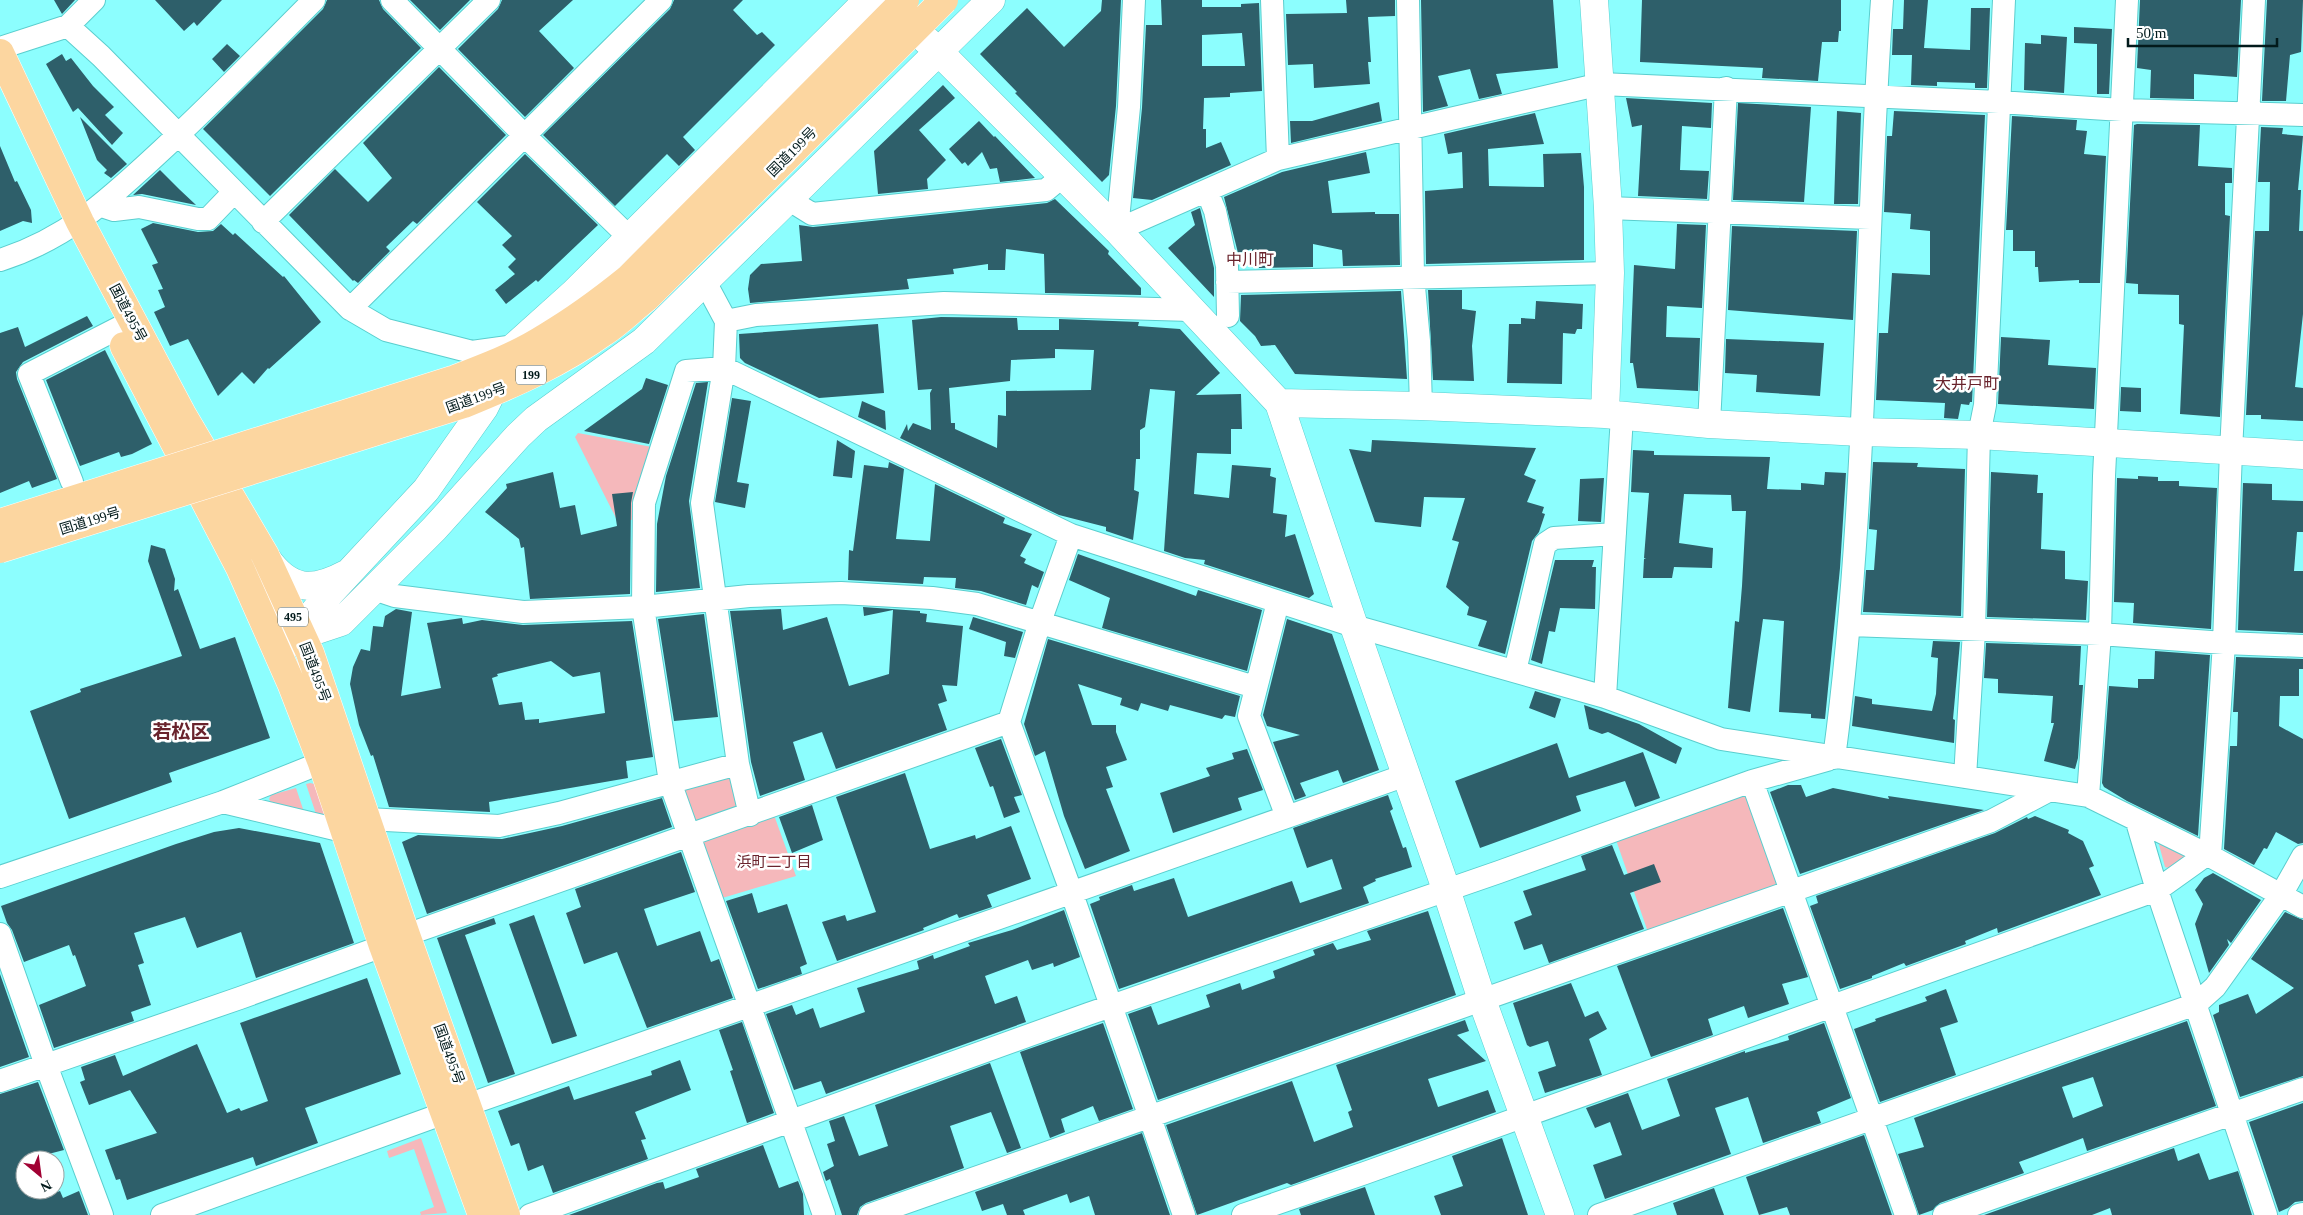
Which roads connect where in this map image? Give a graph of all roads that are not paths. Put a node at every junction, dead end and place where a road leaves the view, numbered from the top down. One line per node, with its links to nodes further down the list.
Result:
1 (94, 0): 19 (street)
2 (314, 0): 33 (street)
3 (392, 0): 21 (street)
4 (489, 0): 21 (street)
5 (661, 0): 34 (street)
6 (868, 0): 47 (street)
7 (883, 0): 22 (street)
8 (905, 0): 70 (highway, 国道199号 / 199, bridge)
9 (944, 0): 73 (highway, 国道199号 / 199, bridge)
10 (990, 0): 22 (street)
11 (1134, 0): 46 (street)
12 (1272, 0): 35 (street)
13 (1408, 0): 32 (street)
14 (1594, 0): 24 (street)
15 (1882, 0): 27 (street)
16 (2004, 0): 28 (street)
17 (2127, 0): 29 (street)
18 (2254, 0): 30 (street)
19 (68, 26): 20 (street); 33 (street)
20 (0, 48)
21 (440, 49): 34 (street); 44 (street)
22 (939, 52): 36 (street); 39 (street)
23 (0, 53): 45 (highway, 国道495号 / 495)
24 (1601, 84): 25 (street); 32 (street); 41 (street)
25 (1726, 88): 27 (street); 42 (street)
26 (0, 96): 45 (highway, 国道495号 / 495)
27 (1875, 96): 28 (street); 43 (street)
28 (1999, 102): 29 (street); 65 (street)
29 (2122, 110): 30 (street); 66 (street)
30 (2247, 115): 31 (street); 67 (street)
31 (2303, 115)
32 (1411, 130): 35 (street); 50 (street)
33 (178, 135): 38 (street); 40 (street)
34 (525, 136): 47 (street); 53 (street)
35 (1278, 159): 37 (street)
36 (1063, 176): 39 (street); 46 (street)
37 (1208, 191): 46 (street); 52 (street)
38 (234, 192): 40 (street); 44 (street)
39 (788, 199): 51 (street)
40 (102, 206): 45 (street)
41 (1608, 208): 42 (street); 49 (street)
42 (1720, 210): 43 (street); 63 (street)
43 (1870, 218): 64 (street)
44 (263, 222): 53 (street)
45 (72, 227): 48 (street); 57 (highway, 国道495号 / 495)
46 (1117, 230): 54 (street)
47 (630, 238): 58 (street)
48 (0, 260)
49 (1610, 273): 50 (street); 62 (street)
50 (1413, 276): 52 (street); 61 (street)
51 (704, 280): 56 (street); 76 (street)
52 (1227, 282): 55 (street)
53 (350, 309): 58 (street)
54 (1191, 310): 56 (street); 60 (street)
55 (1228, 316)
56 (726, 321): 59 (street)
57 (124, 325): 69 (street); 74 (highway, 国道495号 / 495); 79 (highway, 国道495号 / 495)
58 (515, 346): 75 (street)
59 (724, 368): 72 (street); 77 (street); 80 (street)
60 (1279, 403): 61 (street); 84 (street)
61 (1421, 406): 62 (street)
62 (1614, 415): 63 (street); 71 (street)
63 (1709, 424): 64 (street)
64 (1861, 432): 65 (street); 83 (street)
65 (1979, 435): 66 (street); 86 (street)
66 (2107, 443): 67 (street); 87 (street)
67 (2231, 451): 68 (street); 88 (street)
68 (2303, 456)
69 (72, 482)
70 (0, 523)
71 (1615, 534): 90 (street); 94 (street)
72 (1071, 535): 78 (street); 82 (street)
73 (0, 549)
74 (265, 555): 75 (street); 85 (highway, 国道495号 / 495)
75 (348, 573): 85 (street)
76 (374, 589): 80 (street); 81 (street)
77 (715, 600): 80 (street); 82 (street); 98 (street)
78 (1278, 602): 84 (street); 93 (street)
79 (259, 606): 85 (street); 92 (highway, 国道495号 / 495)
80 (643, 607): 102 (street)
81 (341, 622): 85 (street); 91 (street)
82 (1040, 622): 93 (street); 95 (street)
83 (1850, 625): 86 (street); 97 (street)
84 (1354, 626): 90 (street); 99 (street)
85 (299, 630): 91 (highway, 国道495号 / 495); 92 (street)
86 (1974, 631): 87 (street); 100 (street)
87 (2100, 634): 88 (street); 104 (street)
88 (2224, 643): 89 (street); 111 (street)
89 (2303, 646)
90 (1515, 671): 94 (street)
91 (317, 675): 96 (highway, 国道495号 / 495)
92 (292, 683): 96 (highway, 国道495号 / 495)
93 (1255, 688): 107 (street)
94 (1605, 696): 97 (street)
95 (1009, 722): 106 (street); 116 (street)
96 (333, 758): 105 (street); 109 (highway, 国道495号 / 495)
97 (1834, 758): 100 (street); 101 (street)
98 (738, 764): 102 (street); 106 (street)
99 (1406, 775): 107 (street); 114 (street)
100 (1965, 777): 103 (street)
101 (1752, 781): 114 (street); 117 (street)
102 (670, 782): 109 (street); 110 (street)
103 (2050, 790): 104 (street); 117 (street)
104 (2088, 796): 108 (street)
105 (223, 802): 109 (street); 113 (street)
106 (750, 815): 110 (street)
107 (1287, 817): 116 (street)
108 (2137, 822): 111 (street); 115 (street)
109 (355, 825): 121 (highway, 国道495号 / 495)
110 (689, 837): 121 (street); 125 (street)
111 (2208, 856): 115 (street); 118 (street)
112 (2303, 856): 118 (street)
113 (0, 877)
114 (1446, 889): 122 (street); 126 (street)
115 (2157, 890): 123 (street); 124 (street)
116 (1071, 891): 125 (street); 126 (street)
117 (1791, 892): 122 (street); 124 (street)
118 (2281, 896): 119 (street); 123 (street)
119 (2303, 907)
120 (0, 934): 127 (street)
121 (395, 941): 127 (street); 130 (highway, 国道495号 / 495)
122 (1482, 1000): 132 (street); 133 (street)
123 (2196, 1004): 131 (street); 134 (street)
124 (1833, 1005): 133 (street); 134 (street)
125 (750, 1007): 130 (street); 135 (street)
126 (1110, 1007): 132 (street); 135 (street)
127 (46, 1065): 128 (street); 136 (street)
128 (0, 1080)
129 (2303, 1089): 131 (street)
130 (455, 1110): 137 (street); 138 (highway, 国道495号 / 495); 139 (highway, 国道495号 / 495)
131 (2232, 1113): 148 (street); 149 (street)
132 (1149, 1116): 142 (street); 143 (street)
133 (1524, 1116): 144 (street); 145 (street)
134 (1871, 1119): 146 (street); 147 (street)
135 (790, 1120): 140 (street); 141 (street)
136 (102, 1215)
137 (162, 1215)
138 (482, 1215)
139 (506, 1215)
140 (530, 1215)
141 (824, 1215)
142 (870, 1215)
143 (1184, 1215)
144 (1243, 1215)
145 (1560, 1215)
146 (1599, 1215)
147 (1906, 1215)
148 (1944, 1215)
149 (2266, 1215)

